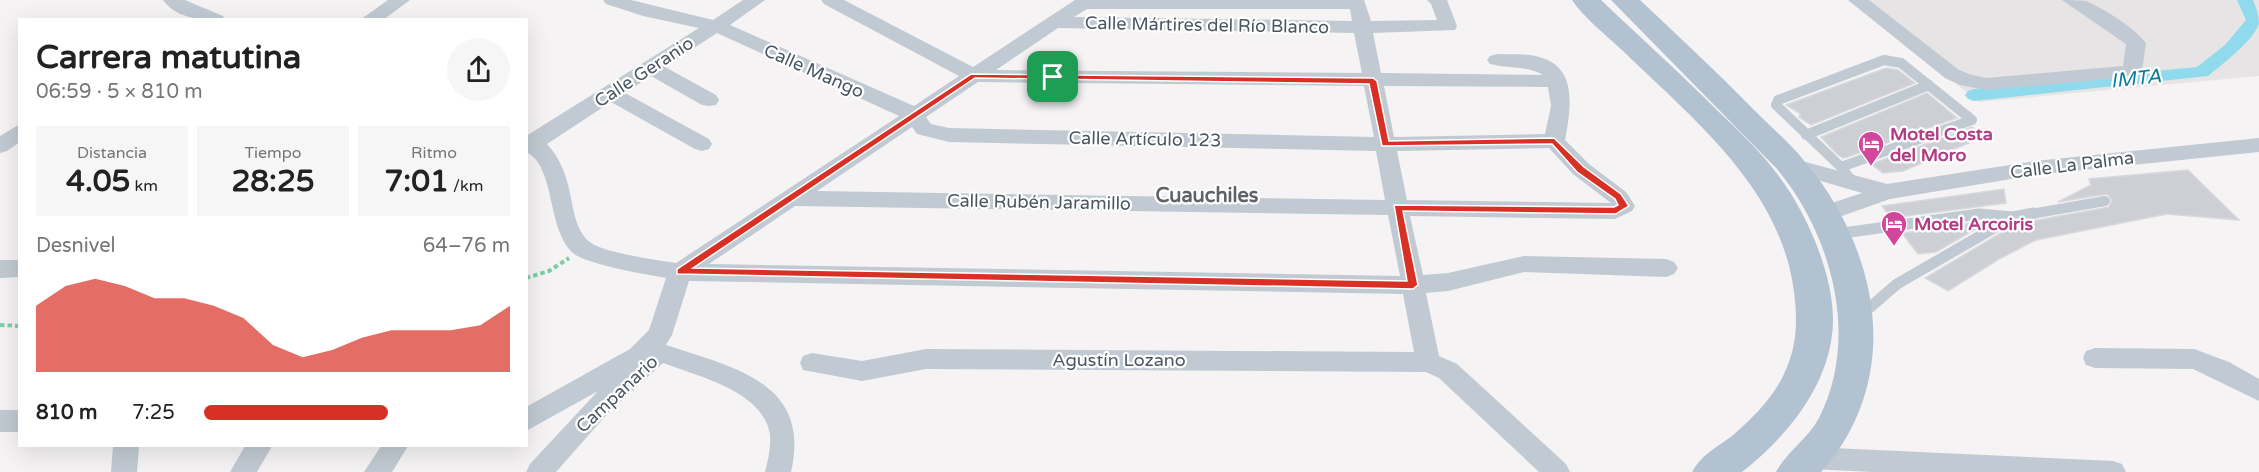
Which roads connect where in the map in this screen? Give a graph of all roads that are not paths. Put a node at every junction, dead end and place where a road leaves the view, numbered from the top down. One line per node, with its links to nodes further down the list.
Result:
1 (172, 0): 12 (street)
2 (401, 0): 14 (street)
3 (612, 0): 16 (street, Calle Mango)
4 (756, 0): 16 (street, Calle Geranio)
5 (830, 0): 20 (street)
6 (1436, 0): 17 (street, Calle Mártires del Río Blanco)
7 (1585, 0): 65 (main road)
8 (1624, 0): 35 (main road)
9 (1857, 0): 10 (street)
10 (2071, 0)
11 (1074, 3): 15 (street); 17 (street)
12 (185, 15): 13 (street)
13 (204, 18)
14 (372, 18)
15 (1052, 22): 17 (street, Calle Mártires del Río Blanco); 20 (street)
16 (716, 26): 19 (street, Calle Geranio); 26 (street, Calle Mango)
17 (1363, 27): 21 (street)
18 (1497, 60): 22 (street)
19 (650, 68): 24 (street, Calle Geranio); 25 (street)
20 (974, 76): 21 (street); 26 (street)
21 (1373, 81): 22 (street); 32 (street)
22 (1558, 81): 29 (street)
23 (1929, 85): 28 (lane); 28 (lane); 36 (lane)
24 (612, 93): 30 (street, Calle Geranio); 31 (street)
25 (710, 100)
26 (913, 114): 32 (street, Calle Artículo 123); 37 (street)
27 (18, 132): 34 (street)
28 (1806, 135): 36 (lane)
29 (1554, 141): 32 (street, Calle Artículo 123); 39 (street, Calle Rubén Jaramillo)
30 (529, 143): 45 (street)
31 (702, 144)
32 (1385, 144): 39 (street)
33 (2259, 145): 36 (street, Calle La Palma)
34 (0, 146)
35 (1791, 165): 36 (street, Calle La Palma); 41 (main road)
36 (1862, 185): 41 (street, Calle La Palma)
37 (788, 198): 39 (street, Calle Rubén Jaramillo); 45 (street)
38 (2105, 201): 40 (lane)
39 (1398, 207): 46 (street)
40 (2013, 217): 41 (lane); 47 (lane)
41 (1829, 224): 47 (main road)
42 (18, 268): 44 (street)
43 (1666, 268): 46 (street)
44 (0, 269)
45 (680, 272): 46 (street); 52 (street)
46 (1413, 285): 49 (street)
47 (1855, 320): 58 (main road)
48 (2095, 358): 51 (street)
49 (1428, 362): 50 (street, Agustín Lozano); 64 (street)
50 (812, 363)
51 (2259, 391)
52 (528, 419)
53 (0, 421): 54 (street)
54 (18, 421)
55 (126, 447): 59 (street)
56 (258, 447): 60 (street)
57 (394, 447): 61 (street)
58 (1804, 465): 66 (street)
59 (124, 472)
60 (243, 472)
61 (377, 472)
62 (539, 472): 63 (street, Campanario)
63 (778, 472)
64 (1557, 472)
65 (1712, 472)
66 (2091, 472): 67 (street)
67 (2113, 472)

